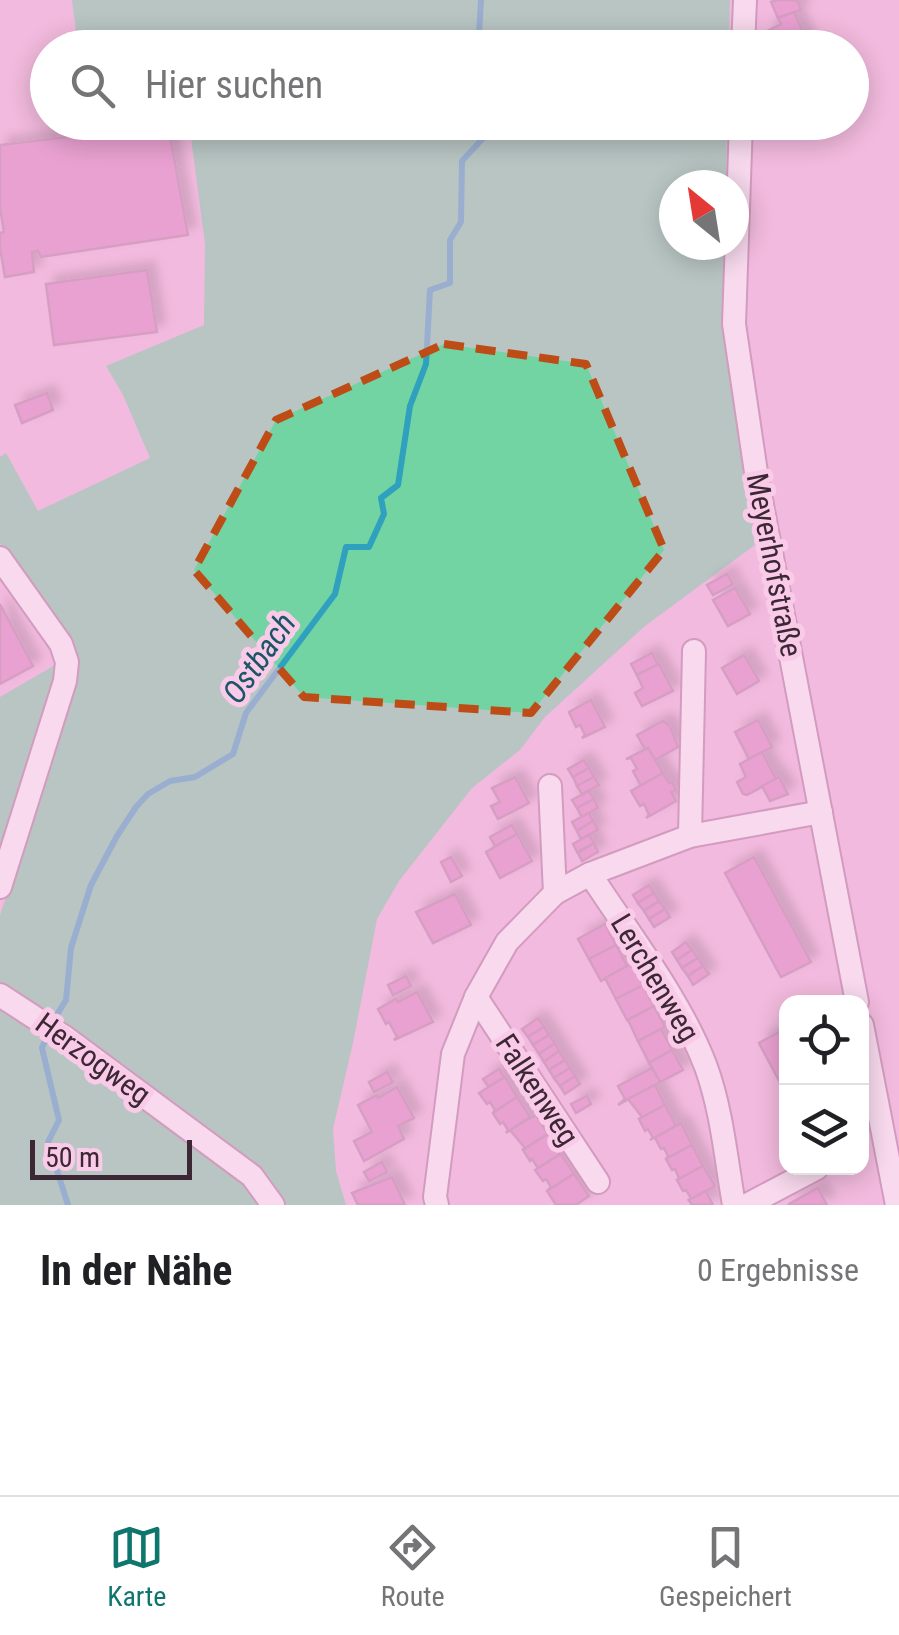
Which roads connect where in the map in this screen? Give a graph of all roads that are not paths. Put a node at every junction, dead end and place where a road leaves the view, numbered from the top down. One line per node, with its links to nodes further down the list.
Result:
1 (745, 0): 2 (street)
2 (744, 30)
3 (740, 140): 7 (street, Meyerhofstraße)
4 (0, 558): 10 (street)
5 (694, 651): 8 (street)
6 (550, 786): 11 (street)
7 (821, 812): 8 (street); 13 (street, Meyerhofstraße)
8 (690, 836): 9 (street)
9 (590, 874): 11 (street); 21 (street, Lerchenweg)
10 (0, 887)
11 (555, 892): 14 (street)
12 (0, 995): 19 (street, Herzogweg)
13 (856, 995)
14 (476, 997): 18 (street, Falkenweg); 20 (street)
15 (867, 1085): 16 (street)
16 (872, 1138): 23 (street)
17 (804, 1175): 22 (street)
18 (598, 1182)
19 (273, 1205)
20 (437, 1205)
21 (734, 1205)
22 (747, 1205)
23 (896, 1205)

